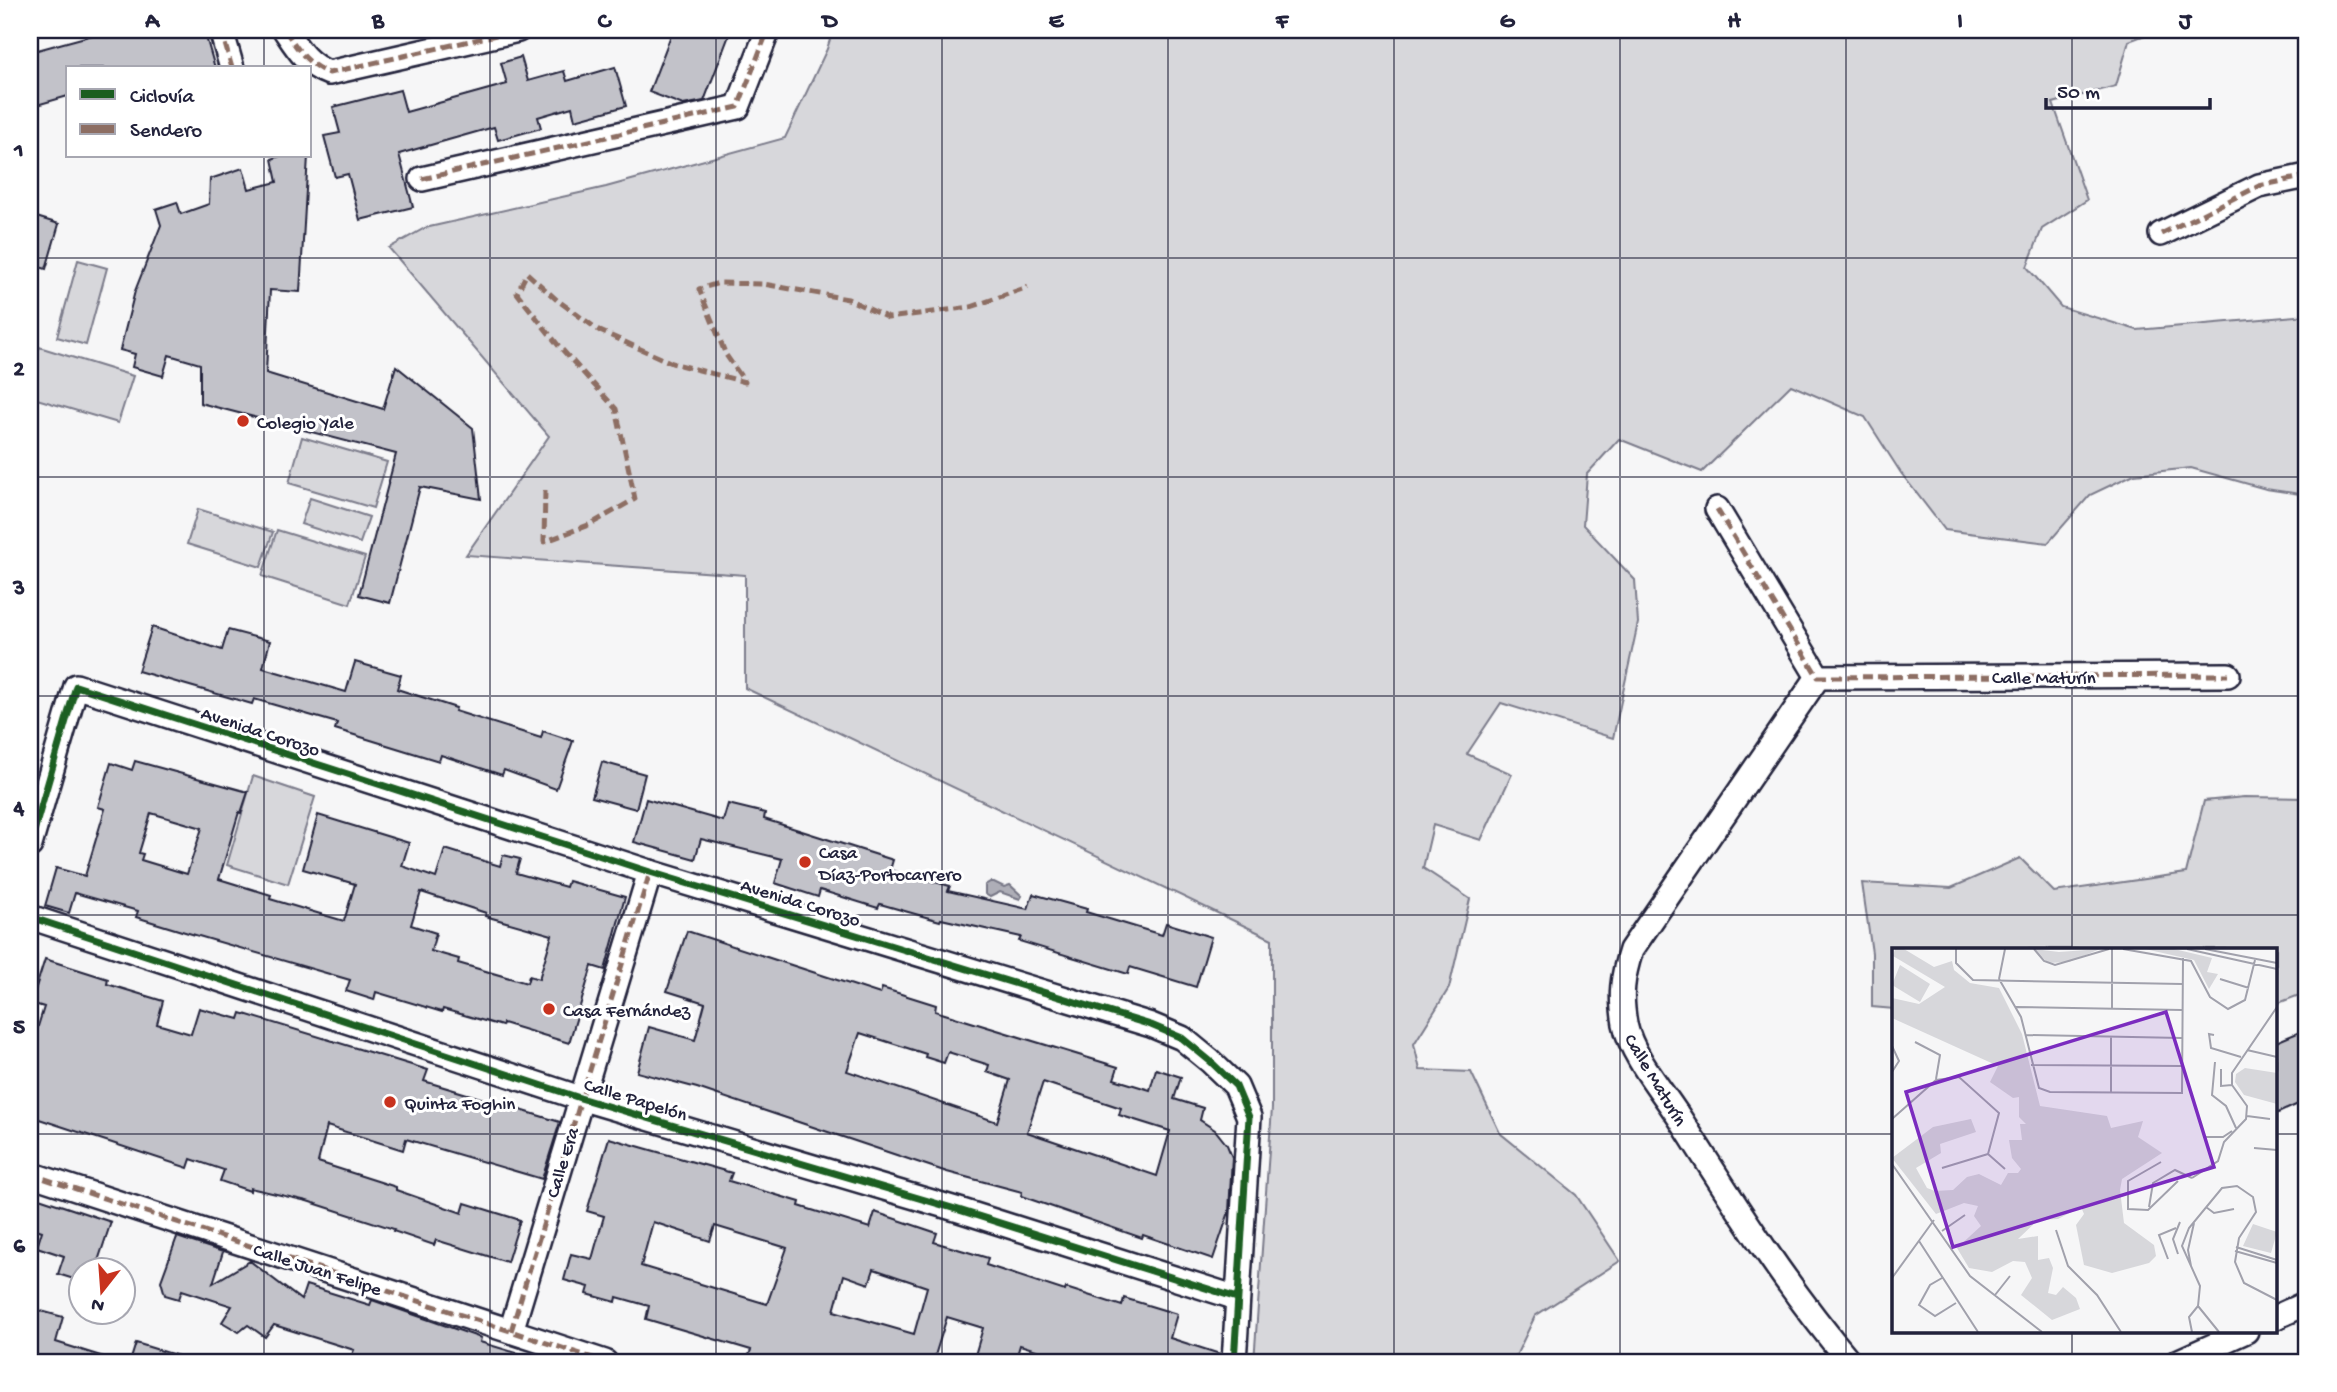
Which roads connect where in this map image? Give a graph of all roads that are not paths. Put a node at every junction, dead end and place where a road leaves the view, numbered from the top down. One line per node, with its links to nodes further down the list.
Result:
1 (221, 30): 5 (street)
2 (285, 30): 3 (street)
3 (518, 30)
4 (768, 30): 7 (street)
5 (231, 66)
6 (2307, 176): 8 (street)
7 (422, 179)
8 (2161, 234)
9 (1717, 509): 11 (street)
10 (2228, 675): 11 (street, Calle Maturín)
11 (1818, 677): 24 (street, Calle Maturín)
12 (30, 845): 13 (street, Avenida Corozo)
13 (650, 872): 15 (street, Calle Era); 17 (street, Avenida Corozo)
14 (30, 917): 15 (street, Calle Papelón)
15 (580, 1098): 17 (street, Calle Papelón); 20 (street, Calle Era)
16 (30, 1174): 20 (street, Calle Juan Felipe)
17 (1237, 1298): 23 (street, Avenida Corozo)
18 (2307, 1303): 19 (street)
19 (2278, 1316)
20 (511, 1331): 22 (street, Calle Juan Felipe)
21 (2244, 1332): 25 (street)
22 (606, 1362)
23 (1234, 1362)
24 (1850, 1362)
25 (2177, 1362)

